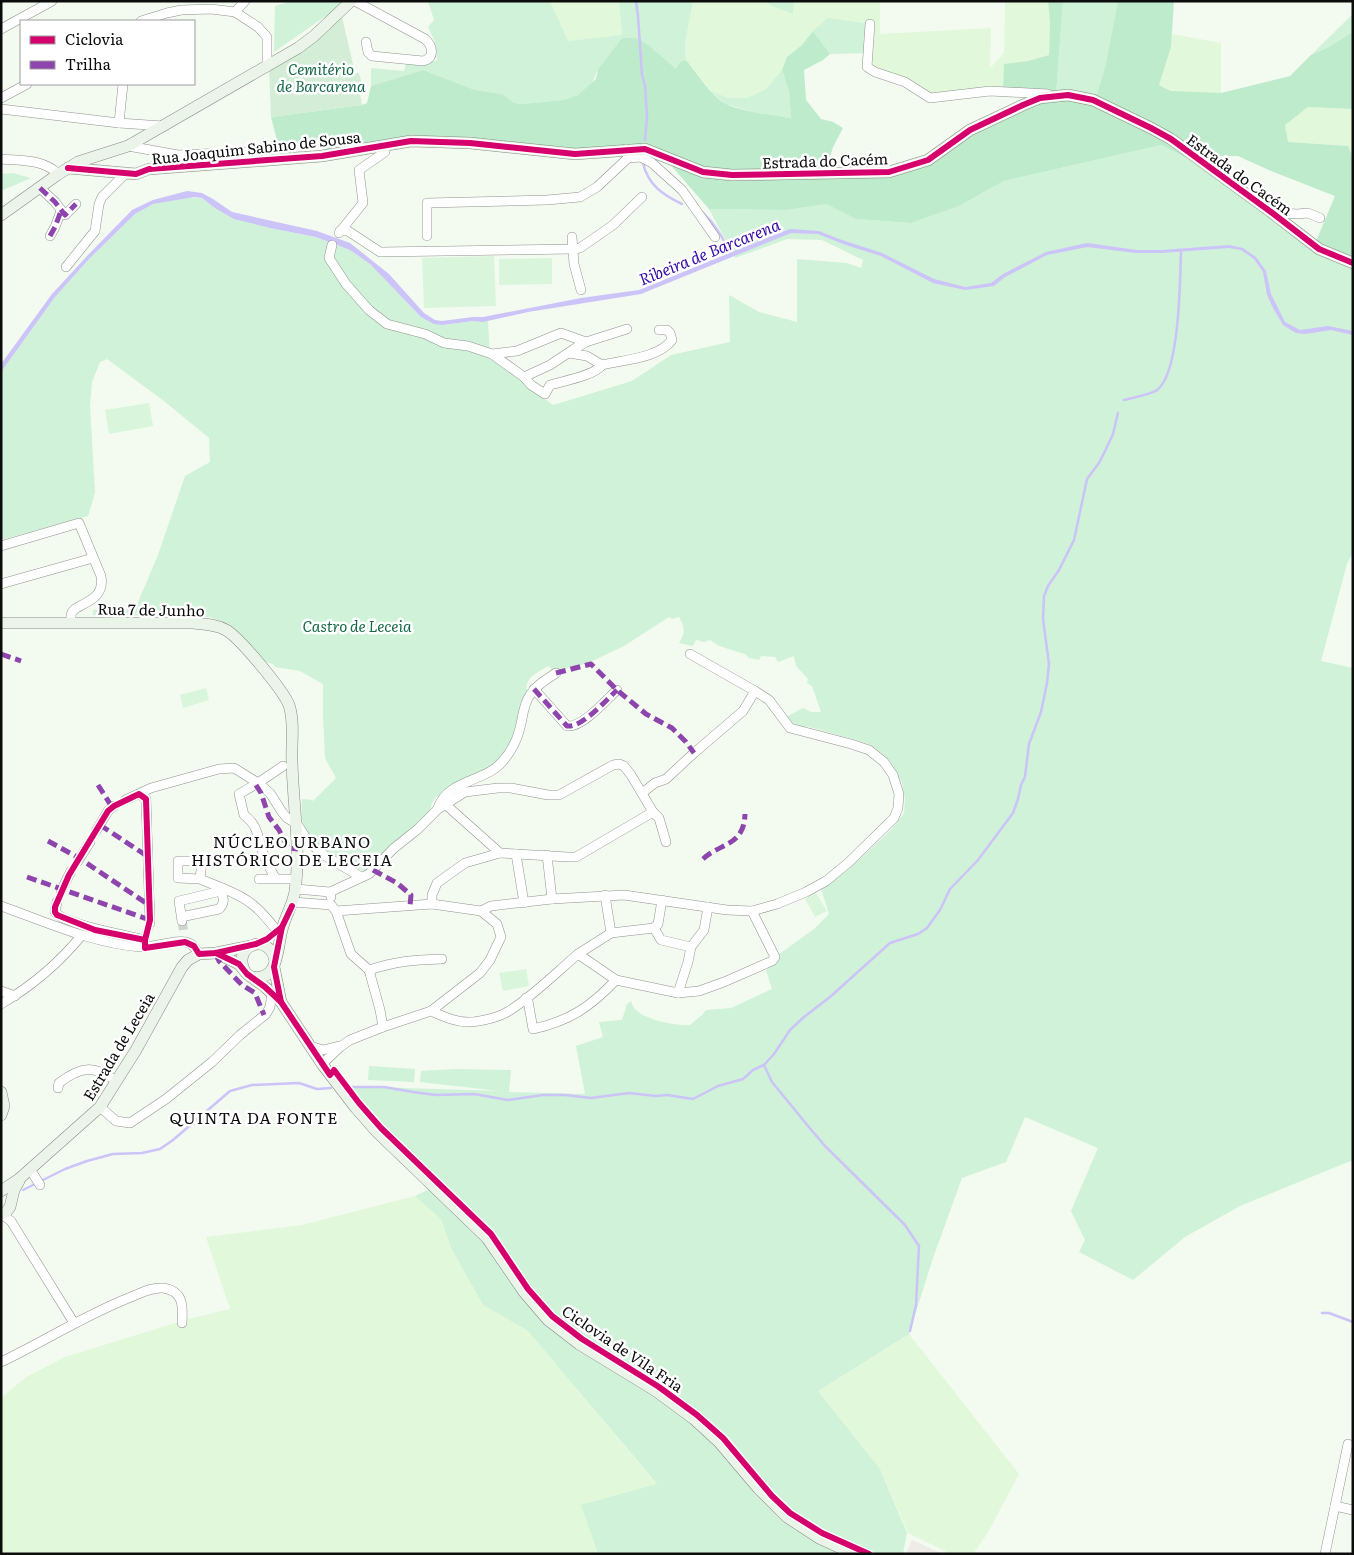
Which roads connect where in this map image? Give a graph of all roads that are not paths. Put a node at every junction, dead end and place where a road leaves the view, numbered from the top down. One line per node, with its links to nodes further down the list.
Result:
1 (52, 1): 7 (street)
2 (245, 1): 4 (street)
3 (353, 1): 8 (street); 9 (street)
4 (235, 12): 5 (street); 9 (street)
5 (144, 20)
6 (870, 24): 12 (street)
7 (1, 29)
8 (366, 42)
9 (267, 67): 16 (street)
10 (25, 85): 13 (street)
11 (123, 85): 15 (street)
12 (1061, 95): 20 (street, Estrada do Cacém); 28 (street, Estrada do Cacém)
13 (1, 98)
14 (1, 109): 15 (street)
15 (119, 123): 16 (street)
16 (163, 126): 18 (street)
17 (385, 145): 20 (street, Rua Joaquim Sabino de Sousa); 23 (street, Rua Joaquim Sabino de Sousa); 36 (street)
18 (128, 146): 19 (street); 22 (street)
19 (268, 151)
20 (627, 154): 32 (street); 34 (street)
21 (1, 159): 22 (street)
22 (63, 171): 23 (street, Rua Joaquim Sabino de Sousa); 24 (street)
23 (126, 173): 38 (street)
24 (40, 188): 27 (street); 29 (street)
25 (642, 197): 36 (street)
26 (76, 204): 27 (street)
27 (61, 210): 31 (street)
28 (1272, 212): 30 (street); 37 (street, Estrada do Cacém)
29 (1, 215)
30 (1320, 218)
31 (50, 236)
32 (427, 236)
33 (572, 236): 36 (street)
34 (715, 237)
35 (332, 245): 44 (street)
36 (574, 249): 39 (street)
37 (1353, 263)
38 (66, 267)
39 (581, 290)
40 (627, 329): 42 (street)
41 (659, 330): 45 (street)
42 (586, 342): 43 (street); 44 (street)
43 (569, 353): 45 (street); 46 (street)
44 (492, 354): 46 (street)
45 (602, 365): 46 (street)
46 (524, 377)
47 (1, 546): 48 (street)
48 (93, 558): 49 (street); 51 (street)
49 (1, 584)
50 (1, 622): 51 (street, Rua 7 de Junho)
51 (71, 622): 65 (street, Rua 7 de Junho)
52 (690, 654): 56 (street)
53 (556, 672): 54 (street)
54 (534, 689): 55 (street); 63 (street)
55 (617, 690)
56 (756, 691): 59 (street); 94 (street)
57 (282, 766): 58 (street)
58 (258, 783): 60 (street); 65 (street); 75 (street)
59 (642, 793): 63 (street); 64 (street)
60 (139, 794): 61 (street); 96 (street)
61 (125, 800)
62 (114, 806): 66 (street)
63 (442, 807): 69 (street); 74 (street)
64 (653, 812): 68 (street); 71 (street)
65 (297, 824): 74 (street); 78 (street, Rua 7 de Junho)
66 (96, 832)
67 (90, 842): 72 (street)
68 (666, 842)
69 (500, 853): 70 (street); 89 (street)
70 (516, 854): 71 (street); 87 (street)
71 (548, 855): 84 (street)
72 (78, 861)
73 (71, 871): 80 (street)
74 (361, 877): 81 (street)
75 (275, 878): 77 (street); 78 (street)
76 (200, 879): 79 (street)
77 (259, 879)
78 (296, 884): 81 (street); 88 (street, Rua 7 de Junho)
79 (221, 890): 79 (street); 98 (street)
80 (61, 891)
81 (330, 892): 93 (street)
82 (696, 894): 90 (street)
83 (604, 895): 84 (street); 85 (street); 99 (street)
84 (552, 899): 87 (street)
85 (662, 900): 90 (street); 97 (street)
86 (56, 902): 101 (street)
87 (524, 903): 95 (street)
88 (293, 904): 93 (street); 98 (street)
89 (432, 904): 93 (street); 95 (street)
90 (697, 905): 92 (street)
91 (1, 906): 100 (street)
92 (708, 907): 94 (street); 103 (street)
93 (333, 908): 109 (street)
94 (752, 911): 113 (street)
95 (481, 912): 118 (street)
96 (150, 923)
97 (654, 928): 99 (street); 103 (street)
98 (280, 929): 102 (street); 108 (street)
99 (611, 933): 106 (street)
100 (82, 935): 101 (street); 114 (street)
101 (145, 941): 105 (street)
102 (254, 945): 104 (street); 108 (street); 110 (street)
103 (690, 947): 113 (street)
104 (216, 953): 105 (street); 110 (street)
105 (199, 954): 123 (street, Estrada de Leceia)
106 (578, 954): 111 (street); 115 (street)
107 (442, 959): 109 (street)
108 (275, 964): 110 (street); 116 (street)
109 (369, 970): 119 (street)
110 (248, 973): 116 (street)
111 (616, 980): 113 (street); 115 (street)
112 (1, 991): 114 (street)
113 (678, 993)
114 (15, 996): 117 (street)
115 (526, 998): 118 (street)
116 (279, 1001): 120 (street); 126 (street)
117 (1, 1004)
118 (431, 1012): 119 (street)
119 (384, 1027): 121 (street)
120 (310, 1046): 121 (street); 122 (street)
121 (342, 1046): 122 (street)
122 (322, 1064): 140 (street)
123 (116, 1080): 124 (street); 126 (street, Estrada de Leceia)
124 (58, 1088)
125 (1, 1092): 127 (street)
126 (100, 1107): 128 (street, Estrada de Leceia)
127 (1, 1115)
128 (19, 1179): 129 (street, Estrada de Leceia); 130 (street, Estrada de Leceia)
129 (1, 1192): 130 (street)
130 (11, 1203): 131 (street); 132 (street)
131 (1, 1214): 132 (street)
132 (14, 1226): 133 (street)
133 (74, 1323): 134 (street); 135 (street)
134 (182, 1323)
135 (1, 1362)
136 (1348, 1444): 137 (street)
137 (1335, 1506): 138 (street); 139 (street)
138 (1353, 1510)
139 (1327, 1553)
140 (854, 1554)

